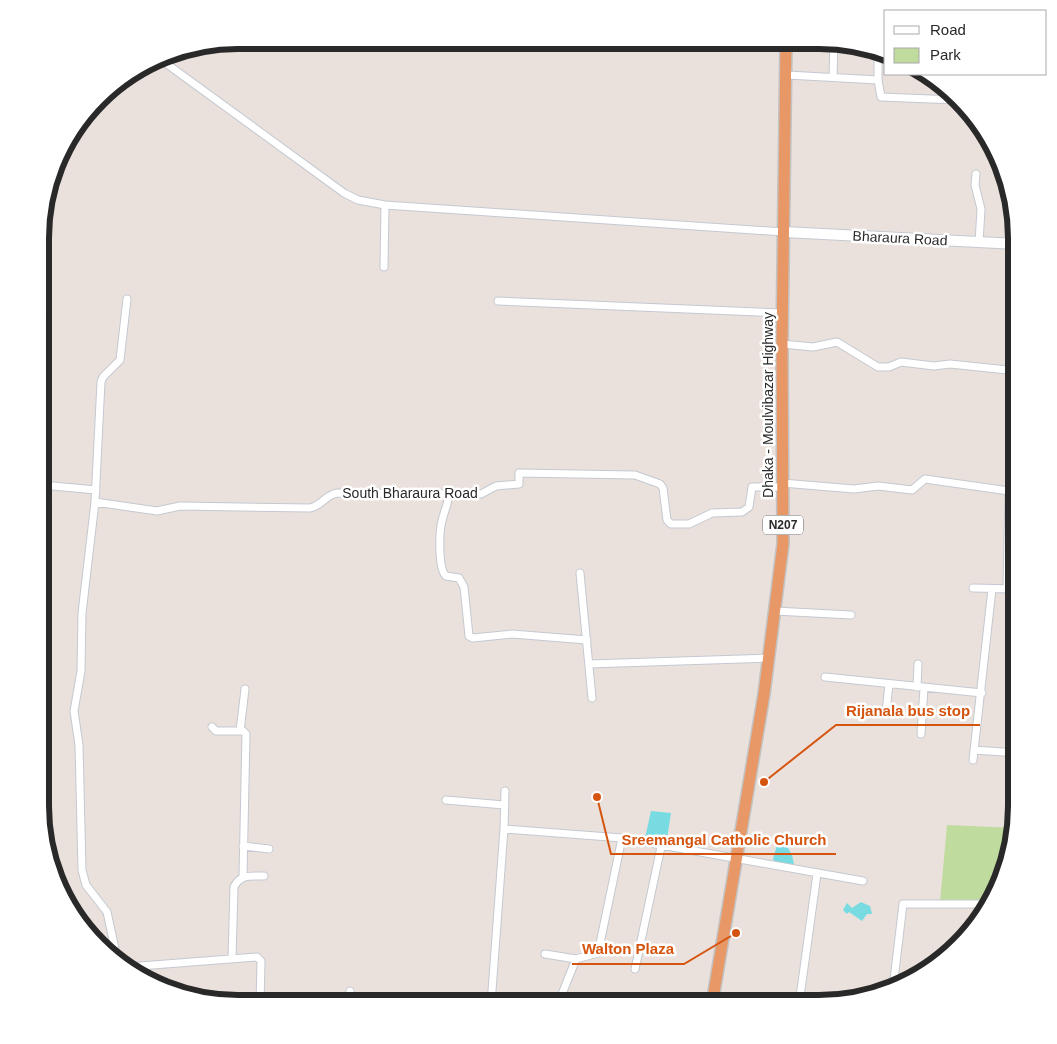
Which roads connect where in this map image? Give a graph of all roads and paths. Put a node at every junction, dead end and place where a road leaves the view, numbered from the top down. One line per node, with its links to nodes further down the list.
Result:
1 (786, 49): 5 (highway, Dhaka - Moulvibazar Highway / N207)
2 (834, 49): 6 (street)
3 (881, 59): 7 (street)
4 (166, 63): 10 (street)
5 (787, 75): 6 (street); 11 (highway, Dhaka - Moulvibazar Highway / N207)
6 (833, 77): 7 (street)
7 (878, 80): 8 (street)
8 (948, 100)
9 (976, 174): 12 (street)
10 (385, 205): 11 (street); 14 (street)
11 (784, 232): 12 (main road, Bharaura Road); 17 (highway, Dhaka - Moulvibazar Highway / N207)
12 (979, 243): 13 (main road, Bharaura Road)
13 (1008, 244)
14 (384, 267)
15 (127, 299): 22 (street)
16 (498, 301): 17 (street)
17 (782, 313): 18 (highway, Dhaka - Moulvibazar Highway / N207)
18 (782, 344): 19 (street); 20 (highway, Dhaka - Moulvibazar Highway / N207)
19 (1008, 370)
20 (782, 485): 23 (street); 24 (street, South Bharaura Road); 31 (highway, Dhaka - Moulvibazar Highway / N207)
21 (49, 486): 22 (street)
22 (96, 490): 25 (street)
23 (1008, 491)
24 (449, 494): 25 (street, South Bharaura Road); 33 (street)
25 (96, 502): 64 (street)
26 (1008, 544): 30 (street)
27 (580, 573): 33 (street)
28 (973, 588): 29 (street)
29 (992, 589): 30 (street); 41 (street)
30 (1007, 589)
31 (775, 610): 32 (street); 34 (highway, Dhaka - Moulvibazar Highway / N207)
32 (851, 615)
33 (587, 640): 35 (street)
34 (769, 658): 35 (street); 58 (highway, Dhaka - Moulvibazar Highway / N207)
35 (589, 664): 42 (street)
36 (918, 664): 39 (street)
37 (825, 678): 38 (street)
38 (889, 684): 39 (street); 43 (street)
39 (921, 688): 41 (street); 46 (street)
40 (245, 689): 45 (street)
41 (982, 693): 47 (street)
42 (592, 698)
43 (886, 712)
44 (212, 727): 45 (street)
45 (240, 731): 55 (street)
46 (921, 734)
47 (974, 750): 48 (street); 49 (street)
48 (1008, 752)
49 (973, 760)
50 (505, 791): 52 (street)
51 (446, 800): 52 (street)
52 (504, 805): 53 (street)
53 (504, 829): 54 (street); 74 (street)
54 (622, 838): 56 (street); 67 (street)
55 (243, 846): 57 (street); 61 (street)
56 (661, 847): 58 (street); 69 (street)
57 (269, 849)
58 (736, 858): 59 (street); 76 (highway, Dhaka - Moulvibazar Highway / N207)
59 (817, 874): 62 (street); 77 (street)
60 (264, 876): 61 (street)
61 (243, 877): 66 (street)
62 (863, 881)
63 (981, 904): 70 (street)
64 (115, 950)
65 (545, 954): 67 (street)
66 (232, 959): 68 (street); 72 (street)
67 (576, 959): 75 (street)
68 (138, 966)
69 (635, 969)
70 (894, 980)
71 (350, 991): 73 (street)
72 (260, 995)
73 (350, 995)
74 (491, 995)
75 (562, 995)
76 (713, 995)
77 (800, 995)

